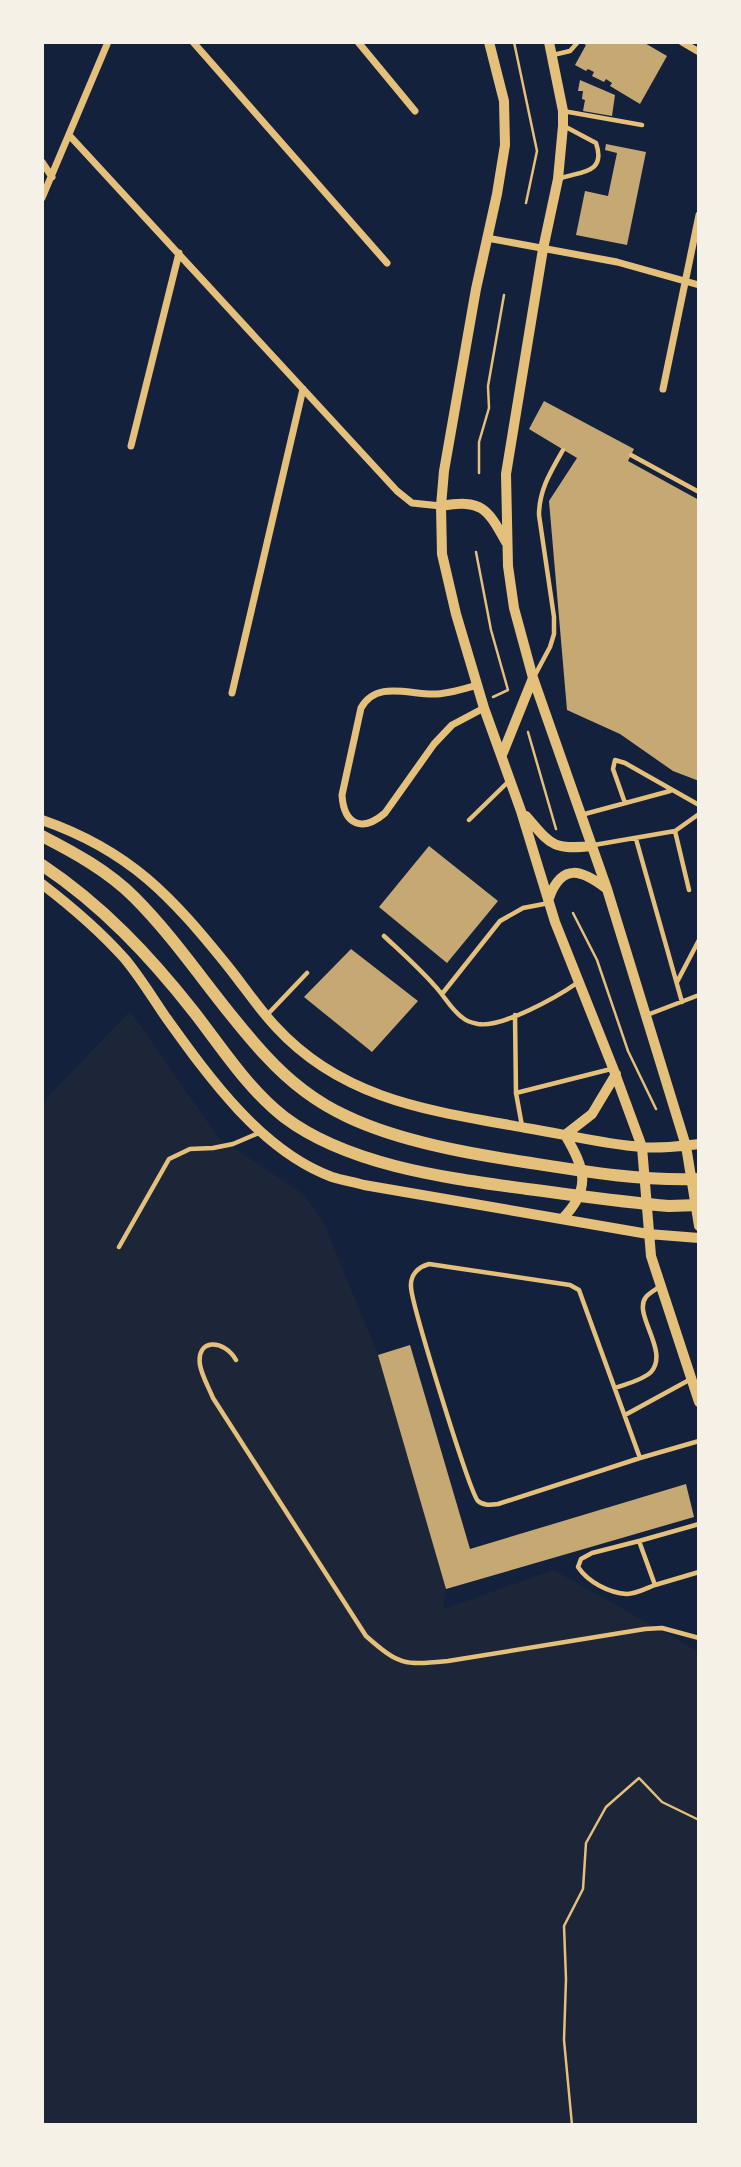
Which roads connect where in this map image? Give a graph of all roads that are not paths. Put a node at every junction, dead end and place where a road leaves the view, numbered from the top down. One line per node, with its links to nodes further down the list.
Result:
1 (99, 42): 8 (street)
2 (193, 42): 24 (street)
3 (358, 42): 11 (street)
4 (489, 42): 21 (street)
5 (550, 42): 10 (street)
6 (578, 42): 10 (lane)
7 (682, 42): 9 (street)
8 (106, 46): 15 (street)
9 (699, 52)
10 (553, 55): 12 (street)
11 (415, 111)
12 (563, 111): 13 (lane); 14 (street)
13 (642, 125)
14 (563, 126): 18 (street); 18 (lane)
15 (69, 135): 17 (street); 23 (street)
16 (42, 162): 17 (street)
17 (52, 177): 19 (street)
18 (558, 179): 22 (street)
19 (42, 198)
20 (699, 215): 25 (street)
21 (487, 238): 22 (street); 33 (street)
22 (543, 249): 25 (street); 34 (street)
23 (179, 253): 27 (street); 29 (street)
24 (387, 263)
25 (685, 280): 26 (street); 28 (street)
26 (699, 285)
27 (303, 389): 33 (street); 37 (street)
28 (663, 389)
29 (131, 446)
30 (563, 450): 35 (lane)
31 (631, 455): 32 (lane)
32 (699, 492)
33 (441, 506): 34 (street); 36 (street)
34 (507, 545): 35 (street)
35 (533, 678): 39 (street); 46 (street)
36 (477, 685): 38 (street); 38 (street)
37 (232, 693)
38 (483, 705): 39 (street)
39 (502, 755): 40 (street)
40 (511, 780): 44 (street); 48 (lane)
41 (671, 790): 42 (lane); 42 (lane); 43 (lane)
42 (625, 803): 46 (lane)
43 (699, 805)
44 (522, 811): 52 (street); 57 (street)
45 (699, 814): 49 (lane)
46 (581, 815): 52 (street)
47 (42, 820): 66 (street)
48 (469, 820)
49 (675, 831): 51 (lane); 56 (lane)
50 (42, 836): 77 (main road)
51 (636, 839): 52 (lane); 62 (lane)
52 (592, 846): 55 (street)
53 (42, 865): 78 (main road)
54 (42, 884): 72 (street)
55 (607, 889): 57 (street); 68 (street)
56 (689, 890)
57 (550, 901): 61 (street); 63 (lane)
58 (384, 936): 63 (lane)
59 (699, 940): 62 (lane)
60 (307, 974): 66 (lane)
61 (578, 982): 67 (lane); 69 (street)
62 (677, 983): 65 (lane)
63 (442, 995): 67 (lane)
64 (699, 995): 65 (lane)
65 (682, 1002): 68 (lane)
66 (266, 1015): 71 (street)
67 (515, 1015): 70 (lane)
68 (647, 1015): 75 (street)
69 (615, 1071): 70 (lane); 73 (street); 76 (street)
70 (516, 1093): 71 (lane)
71 (522, 1127): 73 (street)
72 (261, 1132): 79 (street); 83 (lane)
73 (565, 1135): 76 (street); 79 (street)
74 (699, 1144): 75 (street)
75 (686, 1146): 76 (street); 80 (street)
76 (642, 1147): 81 (street)
77 (699, 1179)
78 (699, 1205)
79 (562, 1219): 81 (street)
80 (699, 1226)
81 (648, 1234): 82 (street); 84 (street)
82 (699, 1238)
83 (119, 1247)
84 (661, 1286): 86 (street); 87 (lane)
85 (236, 1360): 96 (lane)
86 (691, 1378): 88 (street); 89 (lane)
87 (615, 1388): 89 (lane); 91 (lane)
88 (699, 1402)
89 (625, 1415): 91 (lane)
90 (699, 1441): 91 (lane)
91 (640, 1458)
92 (699, 1524): 93 (lane)
93 (639, 1541): 95 (lane); 95 (lane)
94 (699, 1572): 95 (lane)
95 (655, 1585)
96 (699, 1638)

